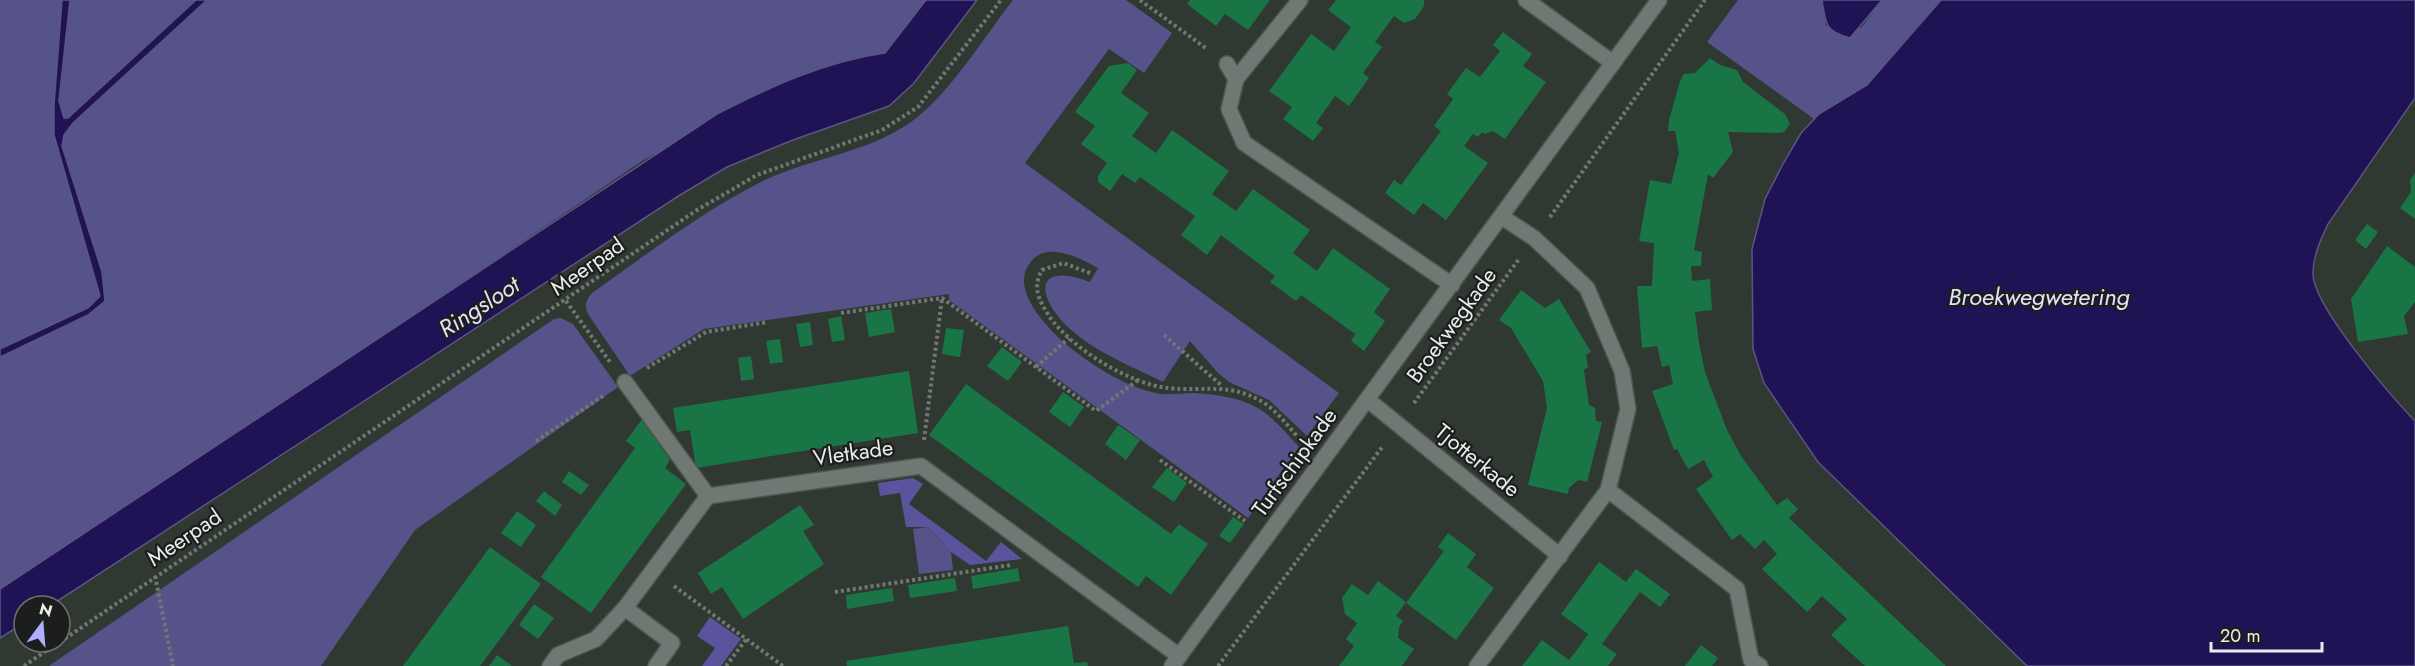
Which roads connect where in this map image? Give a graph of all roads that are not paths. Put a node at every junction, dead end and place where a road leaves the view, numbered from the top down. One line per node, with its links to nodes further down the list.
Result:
1 (1300, 0): 6 (street)
2 (1526, 0): 4 (street)
3 (1659, 0): 4 (street, Turfschipkade)
4 (1612, 63): 7 (street, Turfschipkade)
5 (1227, 64): 6 (street)
6 (1236, 79): 8 (street)
7 (1502, 217): 8 (street, Turfschipkade); 11 (street)
8 (1452, 285): 10 (street, Turfschipkade)
9 (625, 382): 12 (street)
10 (1368, 400): 13 (street, Tjotterkade); 15 (street, Turfschipkade)
11 (1608, 490): 13 (street); 19 (street)
12 (708, 496): 14 (street); 15 (street, Vletkade)
13 (1560, 556): 18 (street)
14 (625, 608): 16 (street); 17 (street)
15 (1176, 661)
16 (550, 666)
17 (656, 666)
18 (1477, 666)
19 (1760, 666)

